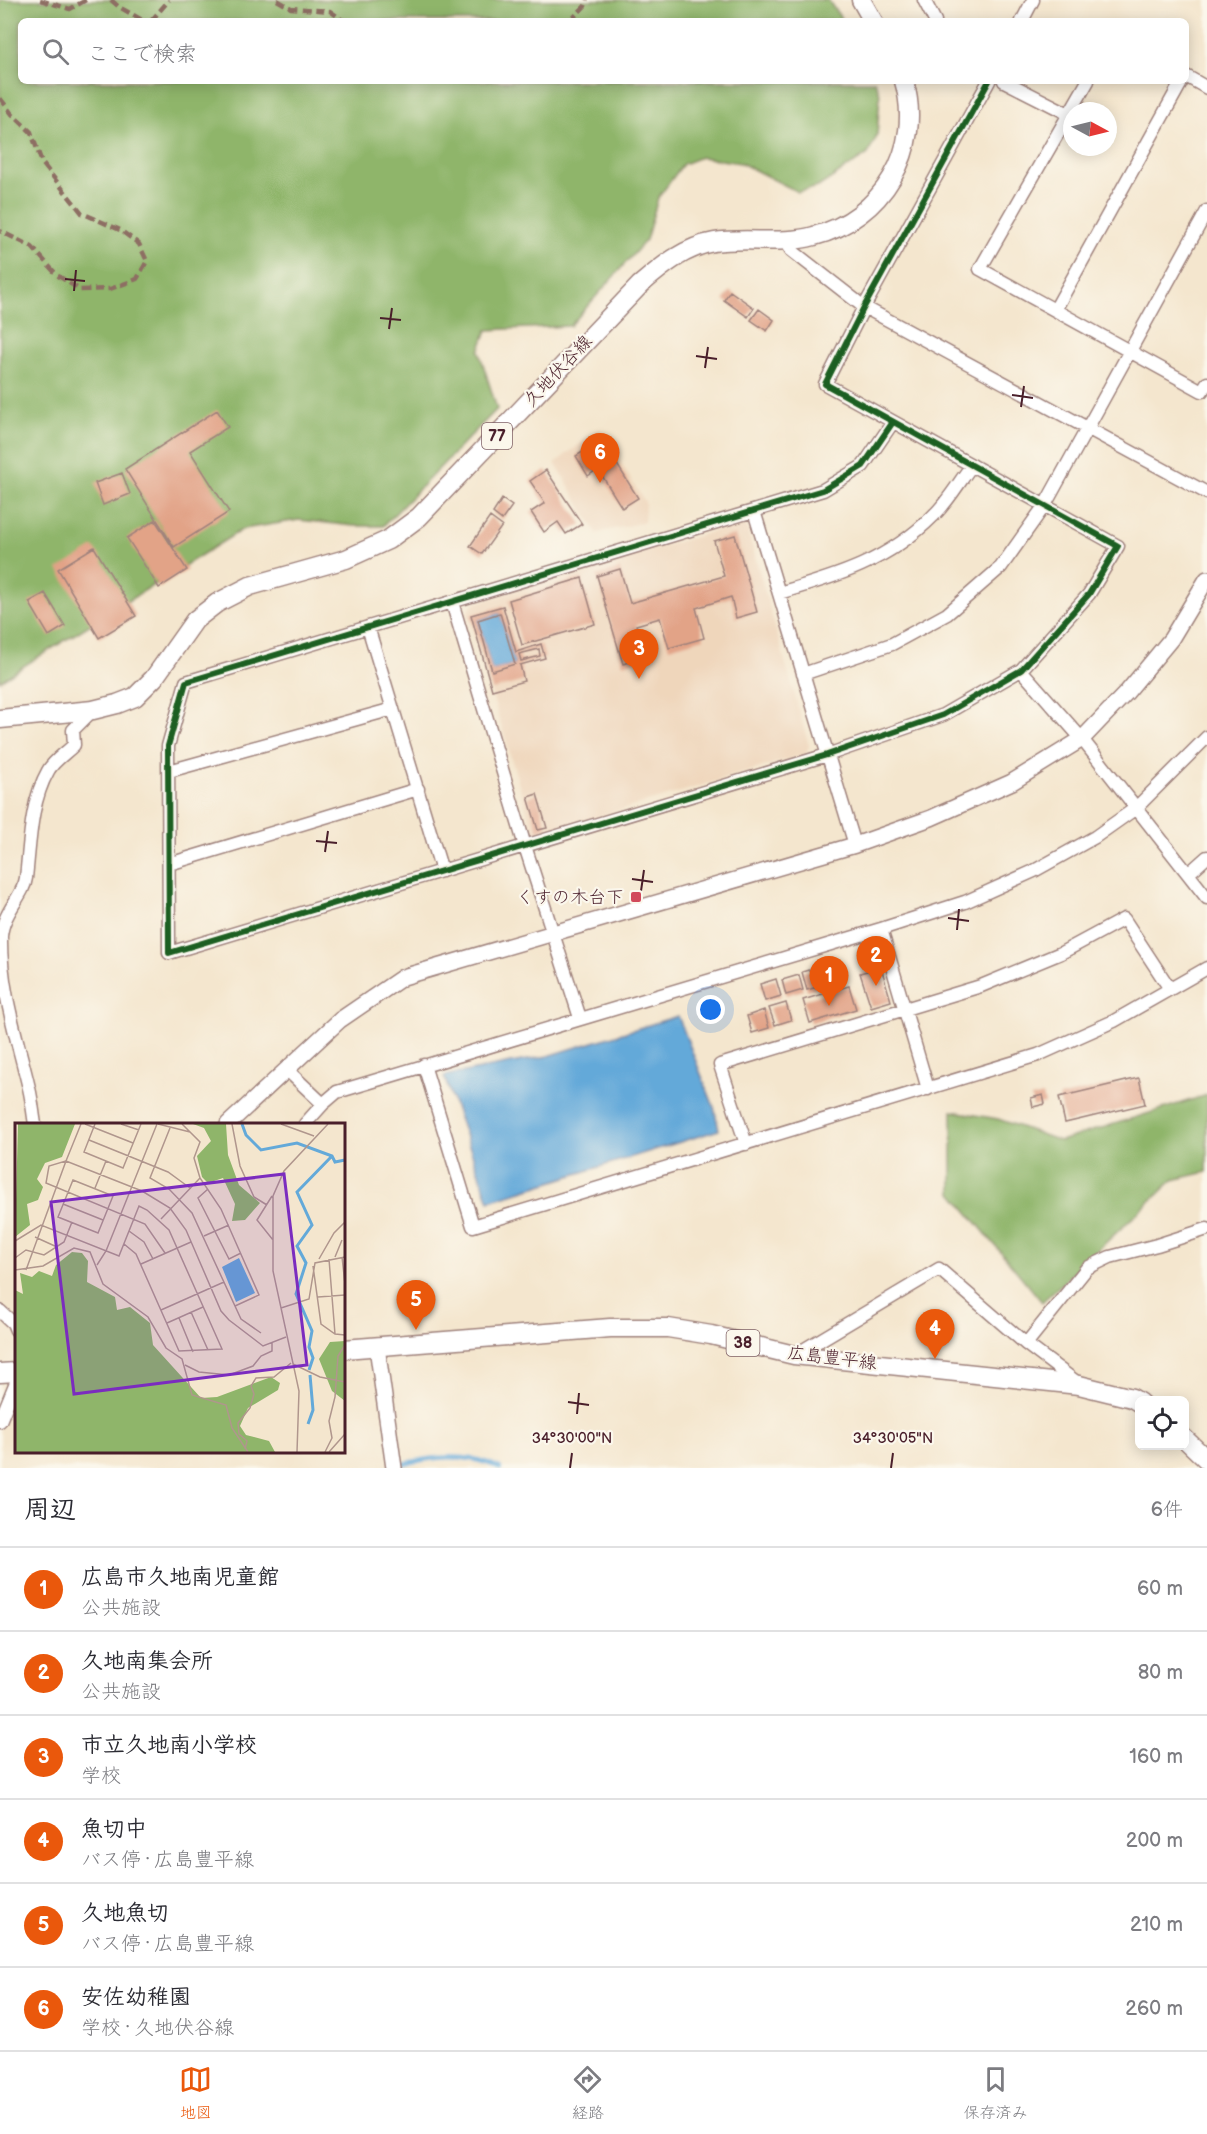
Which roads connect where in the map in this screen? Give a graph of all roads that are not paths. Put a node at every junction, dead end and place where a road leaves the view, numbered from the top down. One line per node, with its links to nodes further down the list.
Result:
1 (861, 0): 4 (main road)
2 (1034, 0): 6 (street)
3 (926, 1): 5 (street)
4 (871, 18)
5 (933, 18)
6 (1024, 18)
7 (1189, 78): 13 (street)
8 (904, 84): 18 (main road, 久地伏谷線 / 77)
9 (987, 84): 19 (street)
10 (1010, 84): 15 (street)
11 (1086, 84): 14 (street)
12 (1180, 84): 20 (street)
13 (1207, 88)
14 (1076, 102)
15 (1063, 111)
16 (1063, 124): 20 (street)
17 (1207, 211): 21 (street)
18 (785, 240): 19 (street); 36 (main road, 久地伏谷線 / 77)
19 (864, 307): 23 (street); 24 (street)
20 (1055, 310): 21 (street)
21 (1130, 351): 22 (street); 24 (street)
22 (1207, 383)
23 (893, 422): 25 (street); 28 (street)
24 (1088, 428): 26 (street); 27 (street)
25 (972, 465): 27 (street); 30 (street)
26 (1207, 493)
27 (1045, 505): 33 (street); 34 (street)
28 (754, 511): 30 (street); 31 (street)
29 (1207, 579): 39 (street)
30 (779, 593): 34 (street)
31 (452, 602): 32 (street); 45 (street)
32 (368, 627): 35 (street); 41 (street)
33 (1021, 670): 39 (street); 40 (street)
34 (802, 674): 40 (street)
35 (393, 709): 41 (street); 42 (street)
36 (93, 710): 37 (main road, 久地伏谷線 / 77); 61 (street)
37 (0, 718)
38 (1207, 737): 43 (street)
39 (1082, 739): 43 (street); 44 (street)
40 (827, 755): 44 (street); 45 (street)
41 (169, 771): 47 (street)
42 (418, 789): 47 (street); 48 (street)
43 (1136, 808): 49 (street); 51 (street)
44 (855, 844): 52 (street)
45 (525, 846): 48 (street); 52 (street)
46 (1207, 856): 49 (street)
47 (169, 864): 48 (street)
48 (442, 871)
49 (1188, 874): 50 (street)
50 (1207, 898)
51 (881, 929): 55 (street); 56 (street)
52 (553, 932): 56 (street); 58 (street)
53 (1207, 968): 54 (street)
54 (1170, 989): 55 (street); 59 (street)
55 (904, 1009): 59 (street); 64 (street)
56 (580, 1017): 57 (street)
57 (423, 1065): 60 (street); 64 (street)
58 (286, 1069): 60 (street); 62 (street)
59 (928, 1089): 64 (street)
60 (323, 1104): 63 (street)
61 (35, 1123)
62 (230, 1123)
63 (307, 1123)
64 (746, 1144)
65 (1207, 1229): 68 (street)
66 (0, 1311): 67 (street)
67 (15, 1328)
68 (1026, 1344): 71 (street); 75 (street)
69 (377, 1347): 70 (main road, 広島豊平線 / 38); 71 (main road, 広島豊平線 / 38); 80 (street)
70 (345, 1349)
71 (794, 1356): 75 (main road, 広島豊平線 / 38)
72 (15, 1372): 73 (main road)
73 (0, 1373)
74 (15, 1384): 77 (street)
75 (1079, 1385): 76 (main road, 広島豊平線 / 38)
76 (1135, 1400)
77 (0, 1422)
78 (1189, 1442): 79 (main road)
79 (1207, 1460)
80 (394, 1468)

